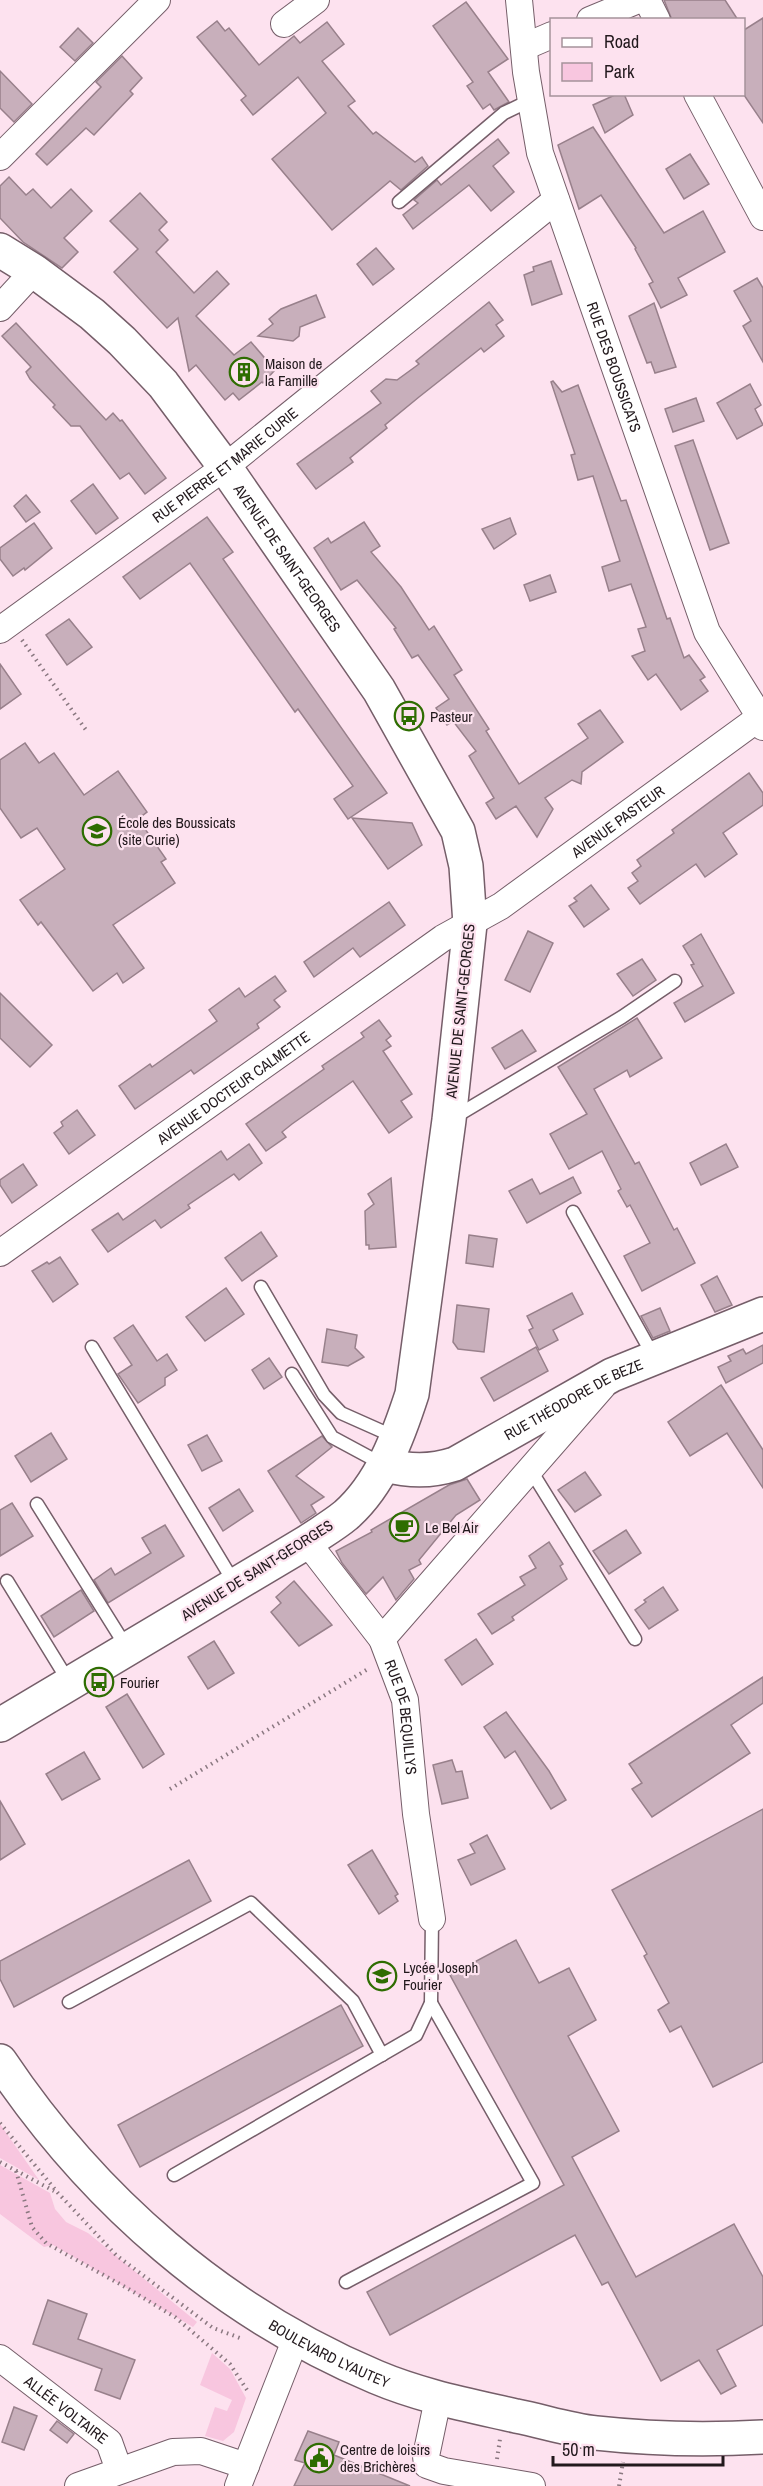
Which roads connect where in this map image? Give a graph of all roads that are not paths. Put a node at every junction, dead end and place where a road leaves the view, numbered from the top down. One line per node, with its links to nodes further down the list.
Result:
1 (316, 0): 8 (street)
2 (519, 0): 10 (street, RUE DES BOUSSICATS)
3 (638, 0): 6 (street)
4 (647, 0): 7 (street)
5 (154, 2): 13 (street)
6 (595, 18)
7 (656, 18)
8 (284, 24)
9 (550, 36): 10 (street)
10 (524, 47): 12 (street, RUE DES BOUSSICATS)
11 (698, 96): 16 (street)
12 (531, 100): 14 (street, RUE DES BOUSSICATS); 15 (lane)
13 (0, 157)
14 (556, 200): 20 (street, RUE PIERRE ET MARIE CURIE); 22 (street, RUE DES BOUSSICATS)
15 (399, 202)
16 (763, 217)
17 (0, 250): 18 (main road, AVENUE DE SAINT-GEORGES)
18 (34, 271): 19 (street); 20 (main road, AVENUE DE SAINT-GEORGES)
19 (0, 308)
20 (225, 467): 21 (street, RUE PIERRE ET MARIE CURIE); 23 (main road, AVENUE DE SAINT-GEORGES)
21 (5, 626)
22 (762, 720): 23 (street, AVENUE PASTEUR)
23 (470, 924): 25 (main road, AVENUE DE SAINT-GEORGES); 27 (street, AVENUE DOCTEUR CALMETTE)
24 (675, 981): 25 (lane)
25 (449, 1120): 34 (main road, AVENUE DE SAINT-GEORGES)
26 (573, 1212): 31 (lane)
27 (0, 1253)
28 (261, 1287): 34 (lane)
29 (763, 1314): 31 (main road, RUE THÉODORE DE BEZE)
30 (92, 1347): 39 (lane)
31 (654, 1358): 33 (main road, RUE THÉODORE DE BEZE)
32 (292, 1374): 34 (lane)
33 (612, 1376): 34 (main road, RUE THÉODORE DE BEZE); 35 (street)
34 (390, 1452): 37 (main road, AVENUE DE SAINT-GEORGES)
35 (531, 1469): 40 (lane); 41 (street)
36 (37, 1504): 42 (lane)
37 (307, 1542): 39 (main road, AVENUE DE SAINT-GEORGES); 41 (street, RUE DE BEQUILLYS)
38 (8, 1581): 43 (lane)
39 (235, 1585): 42 (main road, AVENUE DE SAINT-GEORGES)
40 (635, 1639)
41 (386, 1648): 45 (street, RUE DE BEQUILLYS)
42 (127, 1649): 43 (main road, AVENUE DE SAINT-GEORGES)
43 (70, 1683): 44 (main road, AVENUE DE SAINT-GEORGES)
44 (0, 1725)
45 (432, 1919): 47 (lane)
46 (69, 2002): 48 (lane)
47 (431, 2003): 48 (lane); 51 (lane)
48 (382, 2055): 50 (lane)
49 (0, 2061): 52 (main road, BOULEVARD LYAUTEY)
50 (174, 2175)
51 (346, 2282)
52 (296, 2338): 54 (main road, BOULEVARD LYAUTEY); 57 (street)
53 (0, 2358): 56 (street, ALLÉE VOLTAIRE)
54 (438, 2398): 55 (main road, BOULEVARD LYAUTEY); 59 (street)
55 (763, 2437)
56 (119, 2470): 57 (street); 58 (street)
57 (242, 2476)
58 (78, 2486)
59 (532, 2486)

